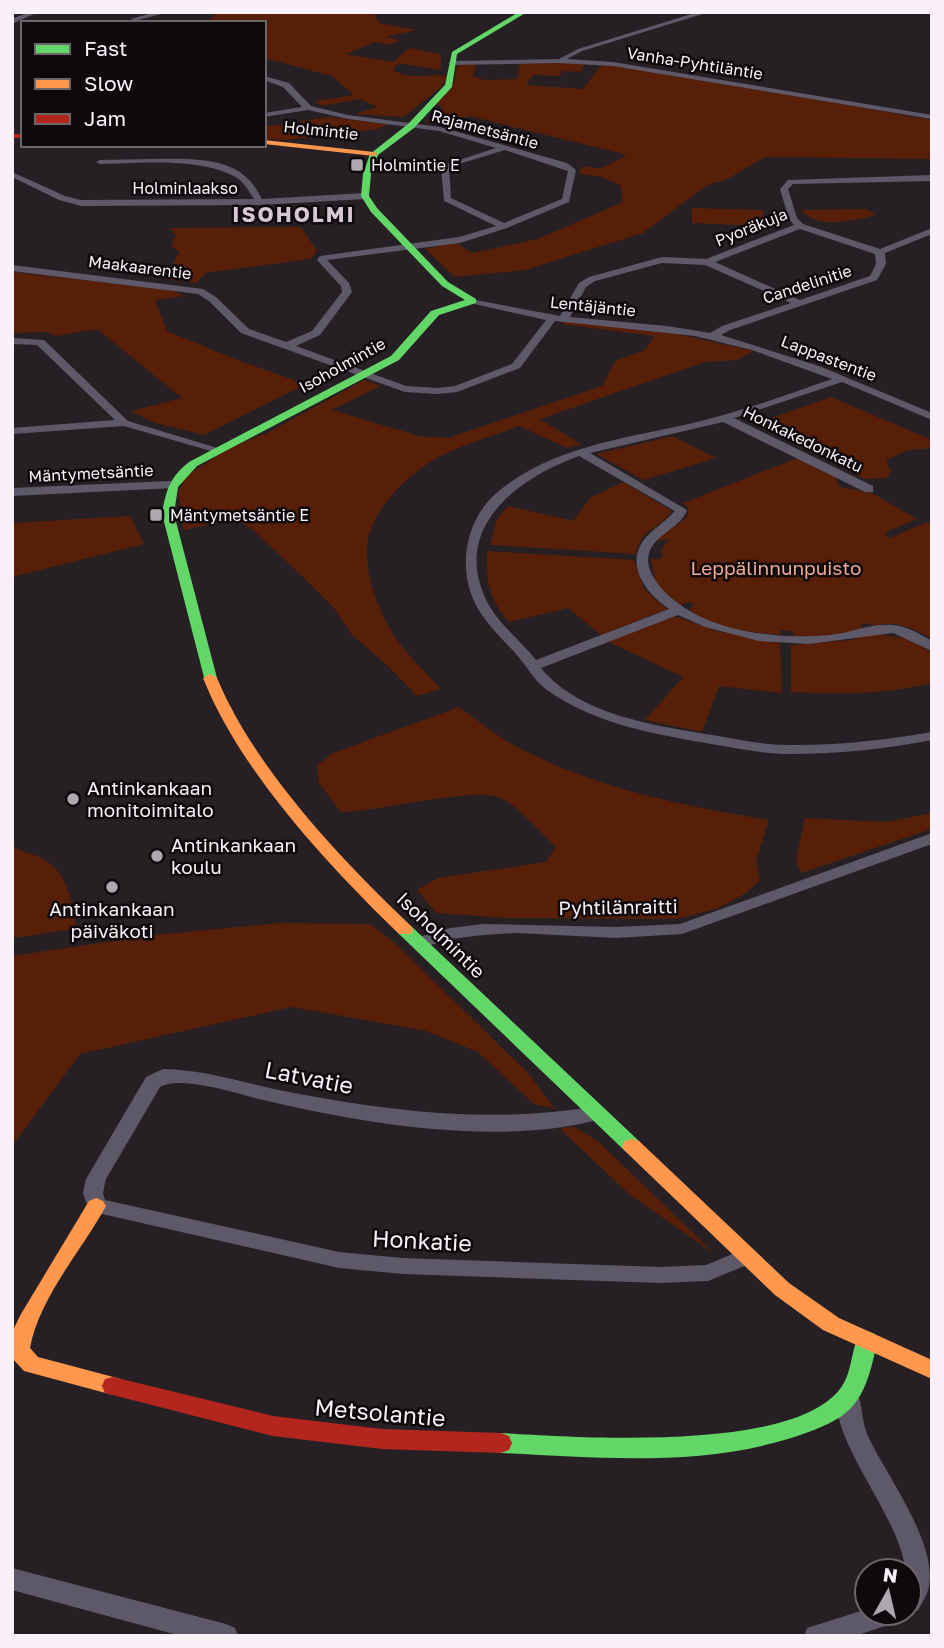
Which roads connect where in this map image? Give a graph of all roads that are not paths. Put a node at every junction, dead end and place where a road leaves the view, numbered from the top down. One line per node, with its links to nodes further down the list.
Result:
1 (33, 12): 6 (street)
2 (166, 12): 5 (street)
3 (524, 12): 8 (street)
4 (706, 12): 7 (street)
5 (138, 21)
6 (12, 22)
7 (559, 61): 8 (street, Vanha-Pyhtiläntie); 12 (street, Vanha-Pyhtiläntie)
8 (452, 63): 13 (street)
9 (266, 79): 10 (street)
10 (308, 108): 11 (street, Rajametsäntie); 13 (street, Rajametsäntie)
11 (266, 115)
12 (932, 117)
13 (411, 125): 15 (street, Rajametsäntie); 16 (street)
14 (266, 142): 16 (street, Holmintie)
15 (505, 148): 22 (street); 22 (street, Rajametsäntie)
16 (374, 154): 20 (street)
17 (100, 162): 21 (street)
18 (12, 174): 21 (street, Holminlaakso)
19 (932, 178): 23 (street, Pyoräkuja)
20 (365, 196): 21 (street, Holminlaakso); 25 (street)
21 (260, 202)
22 (504, 226): 25 (street)
23 (800, 226): 26 (street); 27 (street, Pyoräkuja)
24 (932, 231): 26 (street)
25 (410, 248): 29 (street); 34 (street)
26 (880, 251): 30 (street, Candelinitie)
27 (707, 262): 30 (street); 31 (street, Pyoräkuja)
28 (12, 268): 34 (street, Maakaarentie)
29 (473, 301): 31 (street, Lentäjäntie); 35 (street, Isoholmintie)
30 (799, 303): 32 (street, Candelinitie)
31 (558, 318): 32 (street, Lentäjäntie); 35 (street, Pyoräkuja)
32 (711, 337): 36 (street, Lappastentie)
33 (12, 341): 39 (street)
34 (287, 346): 35 (street, Maakaarentie)
35 (364, 376): 41 (street, Isoholmintie)
36 (841, 379): 37 (street, Lappastentie); 38 (street)
37 (932, 417)
38 (724, 418): 42 (street); 44 (street, Honkakedonkatu)
39 (124, 423): 40 (street); 41 (street)
40 (12, 431)
41 (218, 450): 43 (street, Isoholmintie)
42 (580, 452): 46 (street); 48 (street)
43 (171, 485): 45 (street, Mäntymetsäntie); 52 (street, Isoholmintie)
44 (869, 489)
45 (12, 492)
46 (679, 610): 47 (street); 48 (street)
47 (932, 647)
48 (533, 666): 50 (street)
49 (932, 736): 50 (street)
50 (724, 741)
51 (932, 838): 52 (street, Pyhtilänraitti)
52 (418, 943): 53 (street, Isoholmintie)
53 (597, 1113): 54 (street, Latvatie); 55 (street, Isoholmintie)
54 (96, 1206): 55 (street, Honkatie); 60 (street, Metsolantie)
55 (747, 1256): 56 (street, Isoholmintie)
56 (867, 1340): 57 (street, Isoholmintie); 60 (street)
57 (883, 1346): 58 (street); 59 (street)
58 (932, 1353)
59 (932, 1370)
60 (848, 1396): 61 (street)
61 (918, 1557)
62 (12, 1579): 64 (street)
63 (853, 1625): 65 (street)
64 (226, 1636)
65 (816, 1636)

